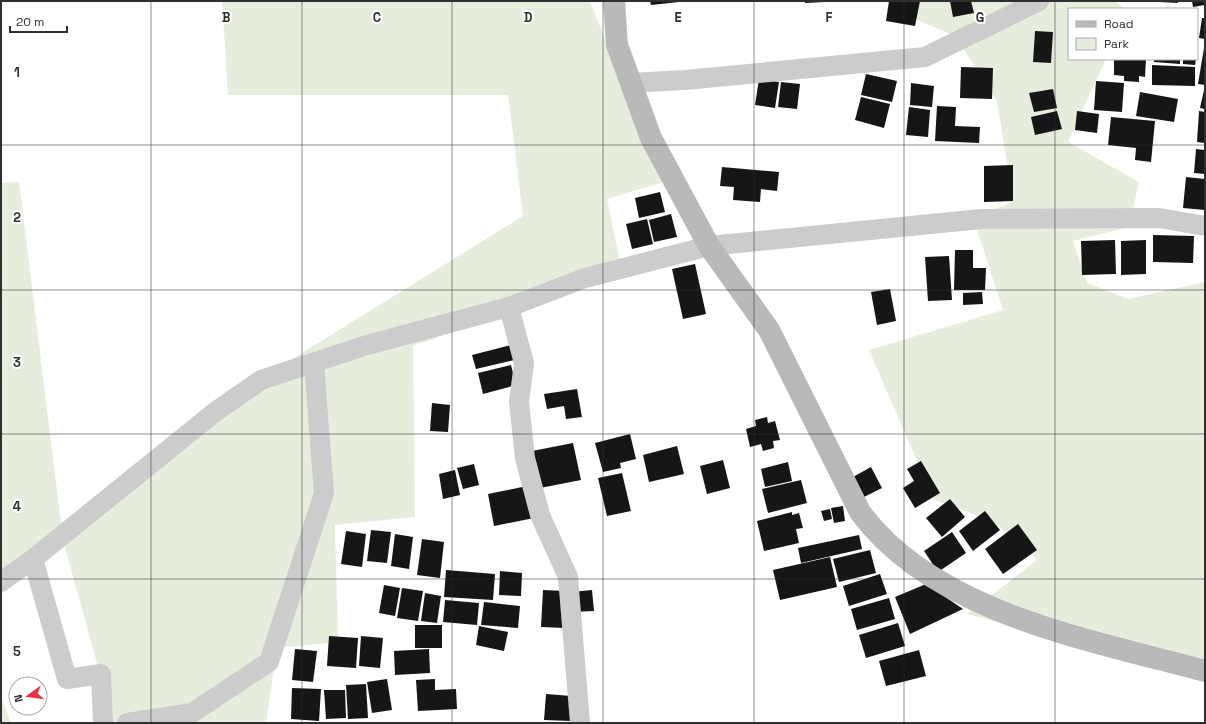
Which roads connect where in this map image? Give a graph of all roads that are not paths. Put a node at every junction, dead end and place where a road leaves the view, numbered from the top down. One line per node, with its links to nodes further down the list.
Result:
1 (614, 1): 3 (street)
2 (1038, 1): 3 (street)
3 (630, 83): 5 (street)
4 (1205, 226): 5 (street)
5 (709, 246): 6 (street); 10 (street)
6 (509, 307): 7 (street); 13 (street)
7 (314, 363): 8 (street); 12 (street)
8 (33, 559): 9 (street); 11 (street)
9 (1, 582)
10 (1205, 671)
11 (103, 723)
12 (127, 723)
13 (580, 723)

